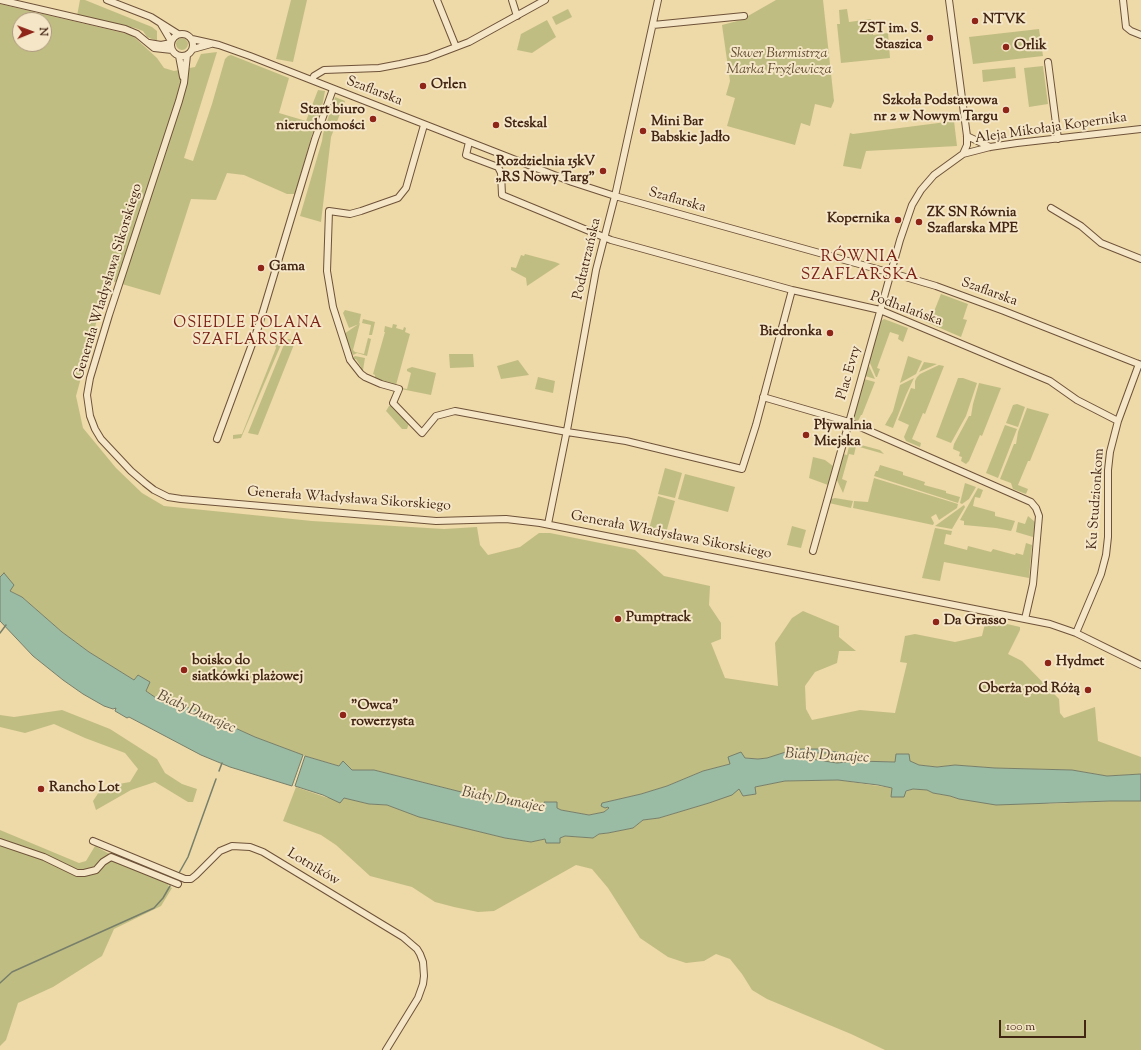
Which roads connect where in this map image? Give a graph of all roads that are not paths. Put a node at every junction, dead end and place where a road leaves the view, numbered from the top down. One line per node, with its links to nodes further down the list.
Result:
1 (0, 0): 16 (street)
2 (107, 0): 11 (street)
3 (437, 0): 19 (street)
4 (512, 0): 9 (street)
5 (545, 0): 9 (street)
6 (658, 0): 12 (street, Podtatrzańska)
7 (950, 0): 30 (street)
8 (1123, 0): 14 (street)
9 (517, 16): 19 (street)
10 (744, 16): 12 (street)
11 (160, 22): 13 (street); 17 (street)
12 (653, 26): 35 (street, Podtatrzańska)
13 (178, 34): 15 (street); 17 (street)
14 (1141, 35)
15 (192, 39): 18 (street, Szaflarska); 20 (street)
16 (146, 42): 17 (street); 21 (street)
17 (171, 42): 21 (street)
18 (212, 43): 20 (street); 25 (street, Szaflarska)
19 (456, 47): 25 (street)
20 (193, 49): 22 (street)
21 (172, 50): 23 (street)
22 (187, 55): 23 (street); 26 (street, Generała Władysława Sikorskiego)
23 (179, 56): 26 (street, Generała Władysława Sikorskiego)
24 (1048, 62): 31 (street)
25 (312, 80): 27 (street, Szaflarska)
26 (184, 83): 48 (street, Generała Władysława Sikorskiego)
27 (333, 89): 28 (street, Szaflarska); 47 (street)
28 (424, 125): 32 (street, Szaflarska); 46 (street)
29 (1141, 129): 31 (street, Aleja Mikołaja Kopernika)
30 (967, 136): 33 (street); 34 (street)
31 (1058, 139): 33 (street, Aleja Mikołaja Kopernika)
32 (469, 142): 35 (street, Szaflarska); 37 (street, Podhalańska)
33 (990, 147): 34 (street, Aleja Mikołaja Kopernika)
34 (963, 154): 39 (street, Aleja Mikołaja Kopernika)
35 (615, 196): 37 (street, Podtatrzańska); 39 (street, Szaflarska)
36 (1051, 208): 38 (street)
37 (603, 238): 40 (street, Podhalańska); 46 (street, Podtatrzańska)
38 (1141, 259)
39 (891, 272): 41 (street, Plac Evry); 42 (street, Szaflarska)
40 (792, 290): 41 (street, Podhalańska); 43 (street)
41 (880, 310): 44 (street, Podhalańska); 45 (street, Plac Evry)
42 (1140, 365): 44 (street, Ku Studzionkom)
43 (763, 397): 45 (street); 46 (street)
44 (1118, 421): 51 (street, Ku Studzionkom)
45 (849, 422): 49 (street, Plac Evry); 50 (street)
46 (566, 432): 48 (street, Podtatrzańska)
47 (217, 439)
48 (548, 524): 50 (street, Generała Władysława Sikorskiego)
49 (813, 551)
50 (1025, 619): 51 (street, Generała Władysława Sikorskiego)
51 (1076, 633): 52 (street, Generała Władysława Sikorskiego)
52 (1141, 664)
53 (93, 841): 56 (street, Lotników)
54 (0, 842): 55 (street)
55 (178, 884)
56 (386, 1050)

